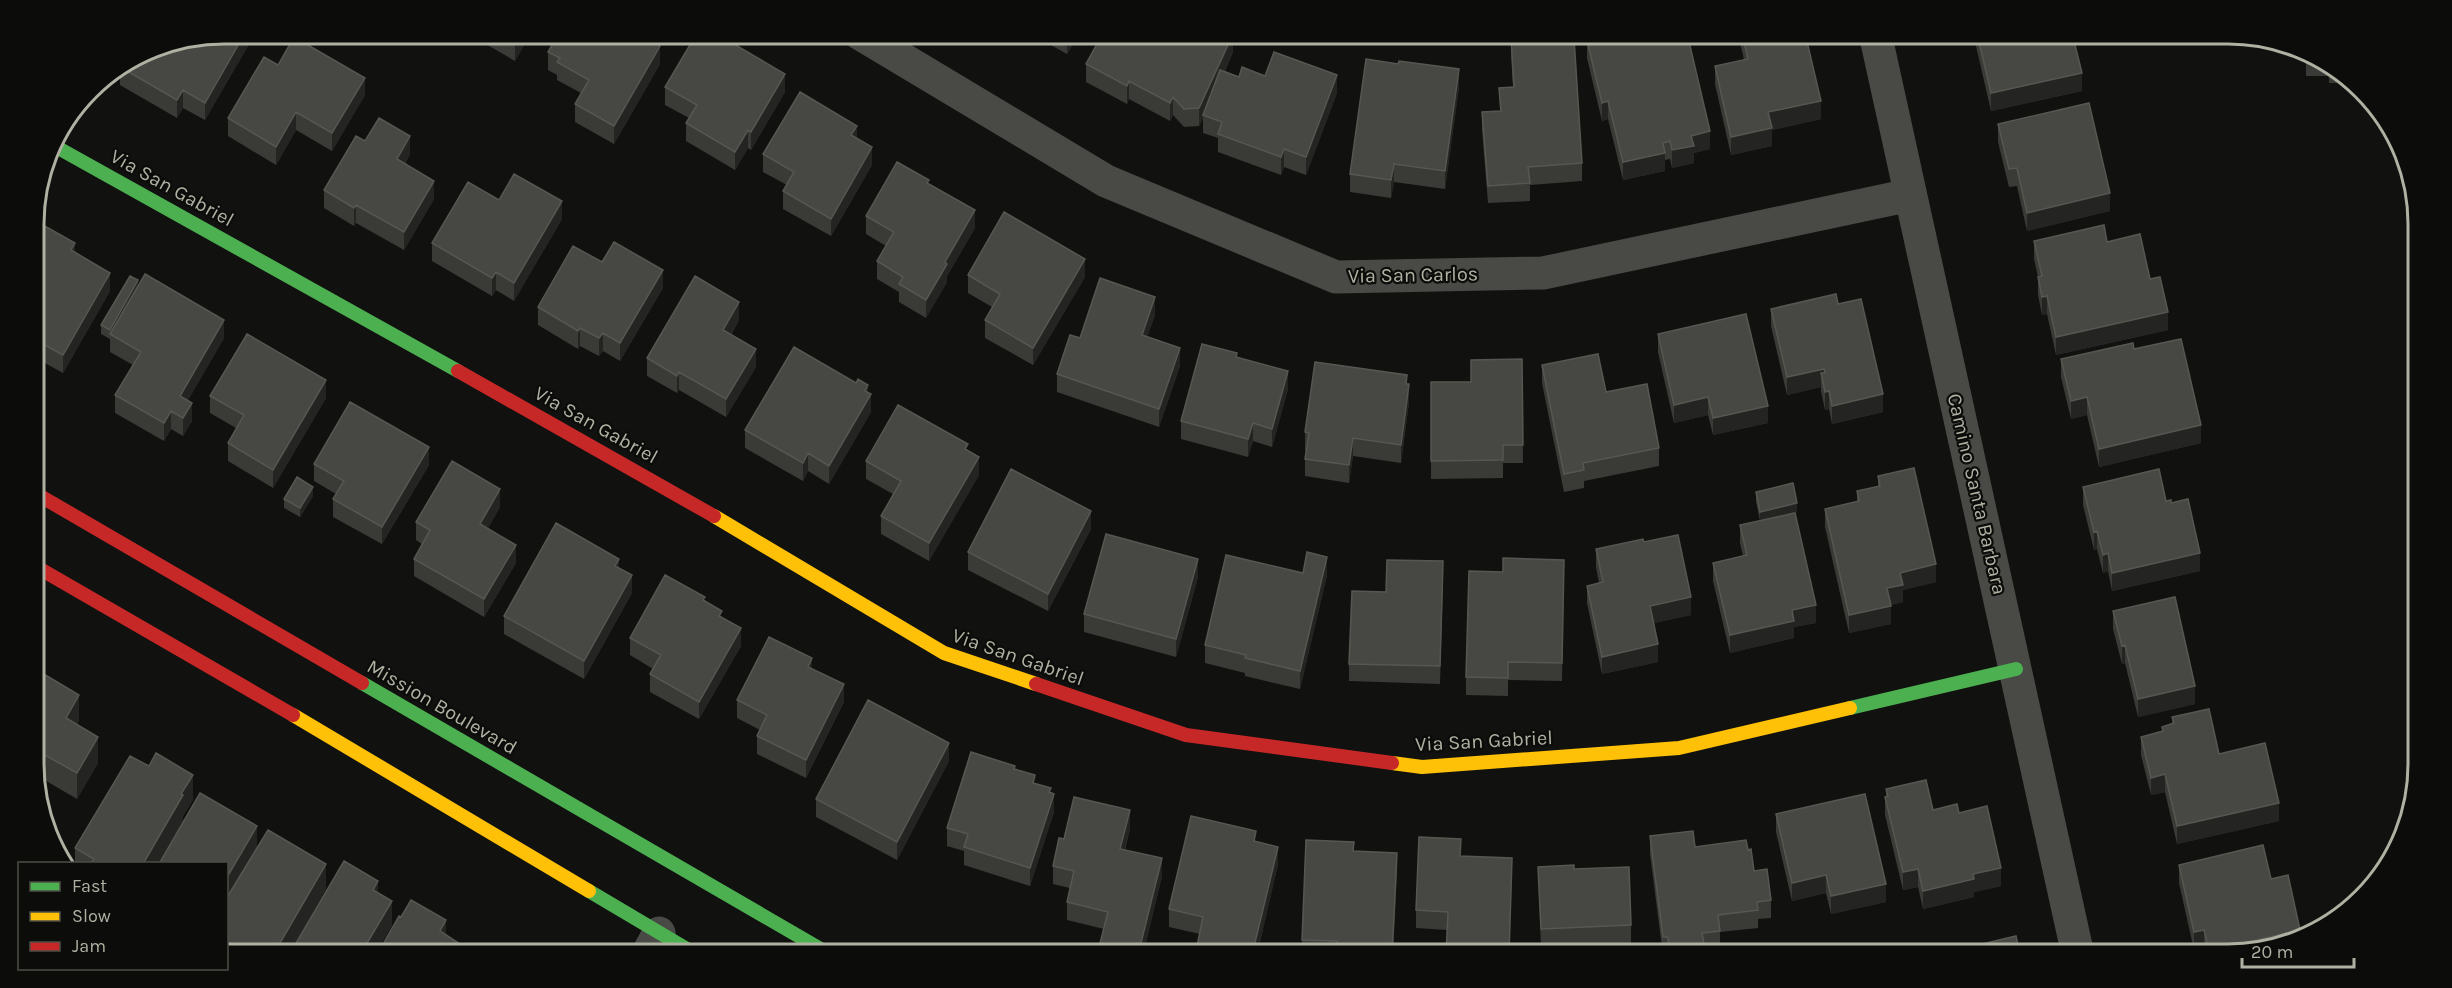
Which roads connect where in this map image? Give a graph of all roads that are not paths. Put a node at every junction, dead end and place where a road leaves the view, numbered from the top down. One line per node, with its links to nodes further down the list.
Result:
1 (877, 44): 4 (street, Via San Carlos)
2 (1877, 44): 4 (street, Camino Santa Barbara)
3 (60, 149): 7 (street, Via San Gabriel)
4 (1911, 195): 7 (street, Camino Santa Barbara)
5 (44, 498): 9 (street, Mission Boulevard)
6 (44, 571): 8 (street)
7 (2016, 669): 10 (street, Camino Santa Barbara)
8 (653, 944)
9 (812, 944)
10 (2077, 944)

